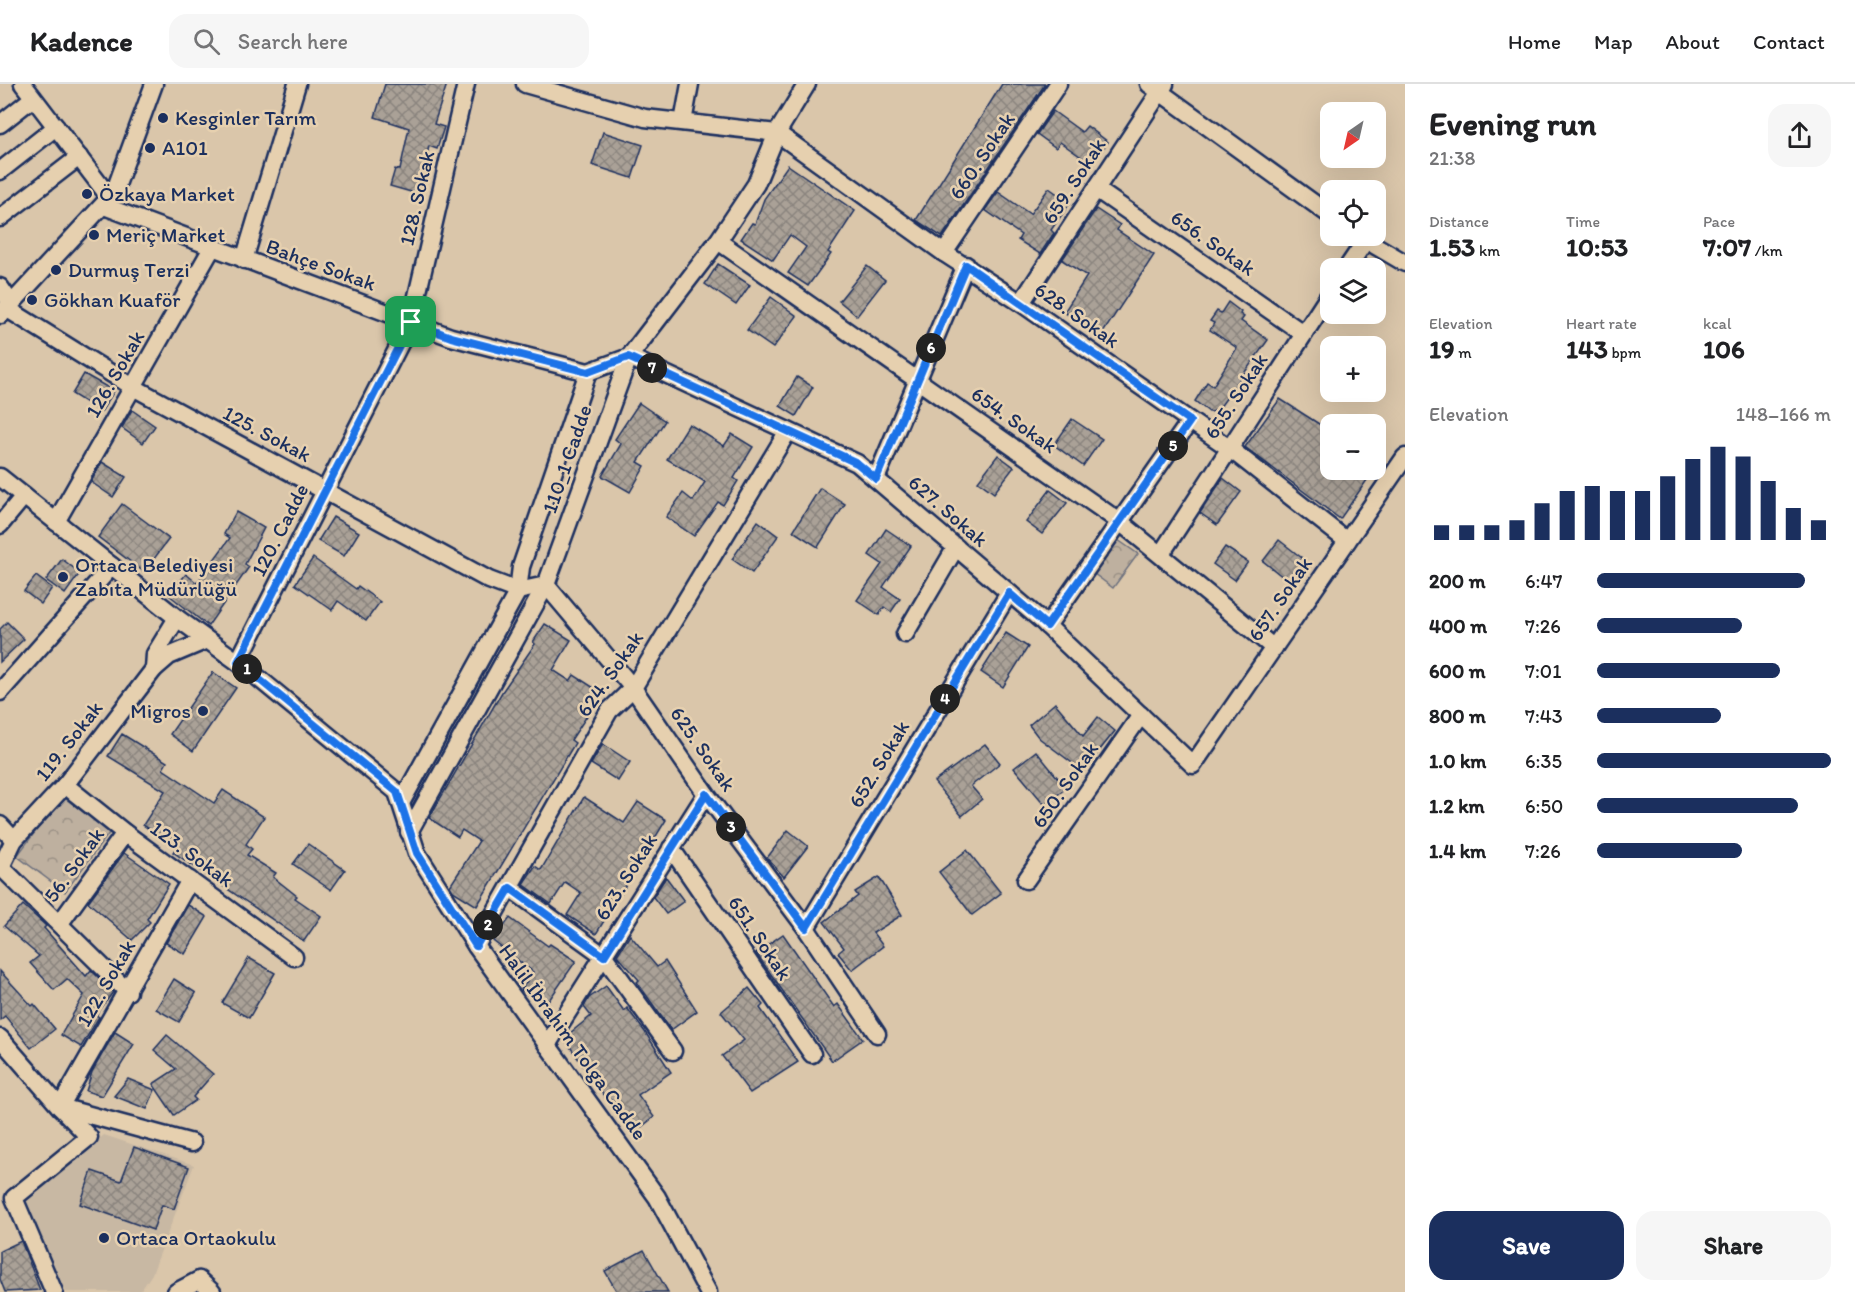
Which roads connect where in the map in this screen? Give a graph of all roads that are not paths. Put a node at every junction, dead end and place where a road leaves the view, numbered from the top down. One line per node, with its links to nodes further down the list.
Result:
1 (154, 84): 18 (street)
2 (297, 84): 25 (street)
3 (466, 84): 32 (street, 128. Sokak)
4 (525, 84): 10 (street)
5 (690, 84): 11 (street)
6 (807, 84): 14 (street, 110_1 Cadde)
7 (1058, 84): 24 (street, 660. Sokak)
8 (1158, 87): 17 (street, 659. Sokak); 19 (street)
9 (29, 89): 12 (street); 13 (street)
10 (554, 89): 11 (street)
11 (683, 122): 14 (street)
12 (0, 124)
13 (56, 128): 15 (street); 16 (street)
14 (777, 133): 21 (street, 110_1 Cadde); 24 (street, 628. Sokak)
15 (79, 157): 18 (street); 20 (street)
16 (0, 171)
17 (1096, 189): 29 (street, 659. Sokak); 33 (street, 656. Sokak)
18 (107, 202): 23 (street, Bahçe Sokak); 30 (street)
19 (1320, 208)
20 (0, 218)
21 (718, 241): 34 (street, 110_1 Cadde); 36 (street, 654. Sokak)
22 (1376, 246): 26 (street)
23 (212, 248): 25 (street, Bahçe Sokak); 37 (street, 126. Sokak)
24 (944, 253): 27 (street, 628. Sokak)
25 (244, 260): 32 (street, Bahçe Sokak)
26 (1405, 263)
27 (966, 265): 29 (street, 628. Sokak); 36 (street)
28 (0, 287): 30 (street)
29 (1021, 303): 38 (street, 628. Sokak)
30 (6, 309): 37 (street, 125. Sokak)
31 (1320, 309): 33 (street, 655. Sokak)
32 (411, 322): 35 (street, Bahçe Sokak); 45 (street, 120. Cadde)
33 (1304, 334): 40 (street, 655. Sokak)
34 (628, 357): 35 (street); 39 (street, 627. Sokak); 54 (street, 110_1 Cadde)
35 (588, 372): 55 (street, 110_1 Cadde)
36 (918, 379): 44 (street); 48 (street, 654. Sokak)
37 (133, 387): 45 (street, 125. Sokak); 47 (street, 126. Sokak)
38 (1190, 421): 40 (street, 628. Sokak); 48 (street)
39 (788, 431): 44 (street, 627. Sokak); 64 (street, 624. Sokak)
40 (1228, 448): 50 (street, 628. Sokak); 52 (street, 655. Sokak)
41 (1405, 458): 50 (street, 657. Sokak)
42 (0, 467): 46 (street)
43 (0, 479): 46 (street)
44 (876, 479): 51 (street, 627. Sokak)
45 (325, 490): 55 (street, 125. Sokak); 62 (street, 120. Cadde)
46 (24, 496): 47 (street, Halil İbrahim Tolga Cadde); 49 (street)
47 (56, 522): 53 (street, Halil İbrahim Tolga Cadde)
48 (1120, 522): 52 (street, 654. Sokak); 58 (street)
49 (0, 525)
50 (1347, 541): 61 (street, 657. Sokak)
51 (956, 547): 56 (street, 627. Sokak); 59 (street)
52 (1161, 554): 61 (street, 654. Sokak)
53 (112, 566): 57 (street, Halil İbrahim Tolga Cadde); 65 (street)
54 (546, 585): 55 (street); 64 (street, 625. Sokak); 72 (street, 110_1 Cadde)
55 (518, 591): 70 (street, 110_1 Cadde)
56 (1009, 593): 58 (street, 627. Sokak); 81 (street, 652. Sokak)
57 (177, 618): 60 (street, Halil İbrahim Tolga Cadde); 63 (street)
58 (1047, 626): 66 (street, 627. Sokak)
59 (905, 634)
60 (207, 640): 62 (street, Halil İbrahim Tolga Cadde); 63 (street)
61 (1274, 648): 67 (street, 657. Sokak)
62 (238, 662): 70 (street, Halil İbrahim Tolga Cadde)
63 (154, 669): 68 (street, 119. Sokak)
64 (633, 688): 69 (street, 625. Sokak); 79 (street, 624. Sokak)
65 (0, 692)
66 (1141, 715): 67 (street, 627. Sokak); 78 (street, 650. Sokak)
67 (1193, 765)
68 (65, 785): 73 (street, 123. Sokak); 74 (street, 119. Sokak)
69 (706, 794): 75 (street, 623. Sokak); 81 (street, 625. Sokak)
70 (401, 803): 72 (street, Halil İbrahim Tolga Cadde)
71 (0, 825): 74 (street)
72 (409, 832): 82 (street, Halil İbrahim Tolga Cadde)
73 (125, 833): 77 (street, 123. Sokak); 80 (street, 56. Sokak)
74 (14, 840): 76 (street, 119. Sokak)
75 (671, 848): 83 (street, 623. Sokak); 90 (street, 651. Sokak)
76 (1, 868): 80 (street)
77 (190, 880): 84 (street, 123. Sokak); 85 (street, 122. Sokak)
78 (1026, 880)
79 (510, 888): 82 (street, 624. Sokak); 83 (street)
80 (60, 923): 85 (street)
81 (806, 928): 86 (street, 625. Sokak)
82 (476, 946): 88 (street, Halil İbrahim Tolga Cadde)
83 (604, 956): 88 (street, 623. Sokak); 89 (street)
84 (294, 957)
85 (128, 992): 91 (street, 122. Sokak)
86 (877, 1034)
87 (0, 1038): 91 (street)
88 (547, 1046): 96 (street, Halil İbrahim Tolga Cadde)
89 (673, 1052)
90 (812, 1054)
91 (60, 1107): 92 (street); 93 (street)
92 (192, 1143)
93 (54, 1292)
94 (176, 1292): 95 (street)
95 (212, 1292)
96 (708, 1292)

